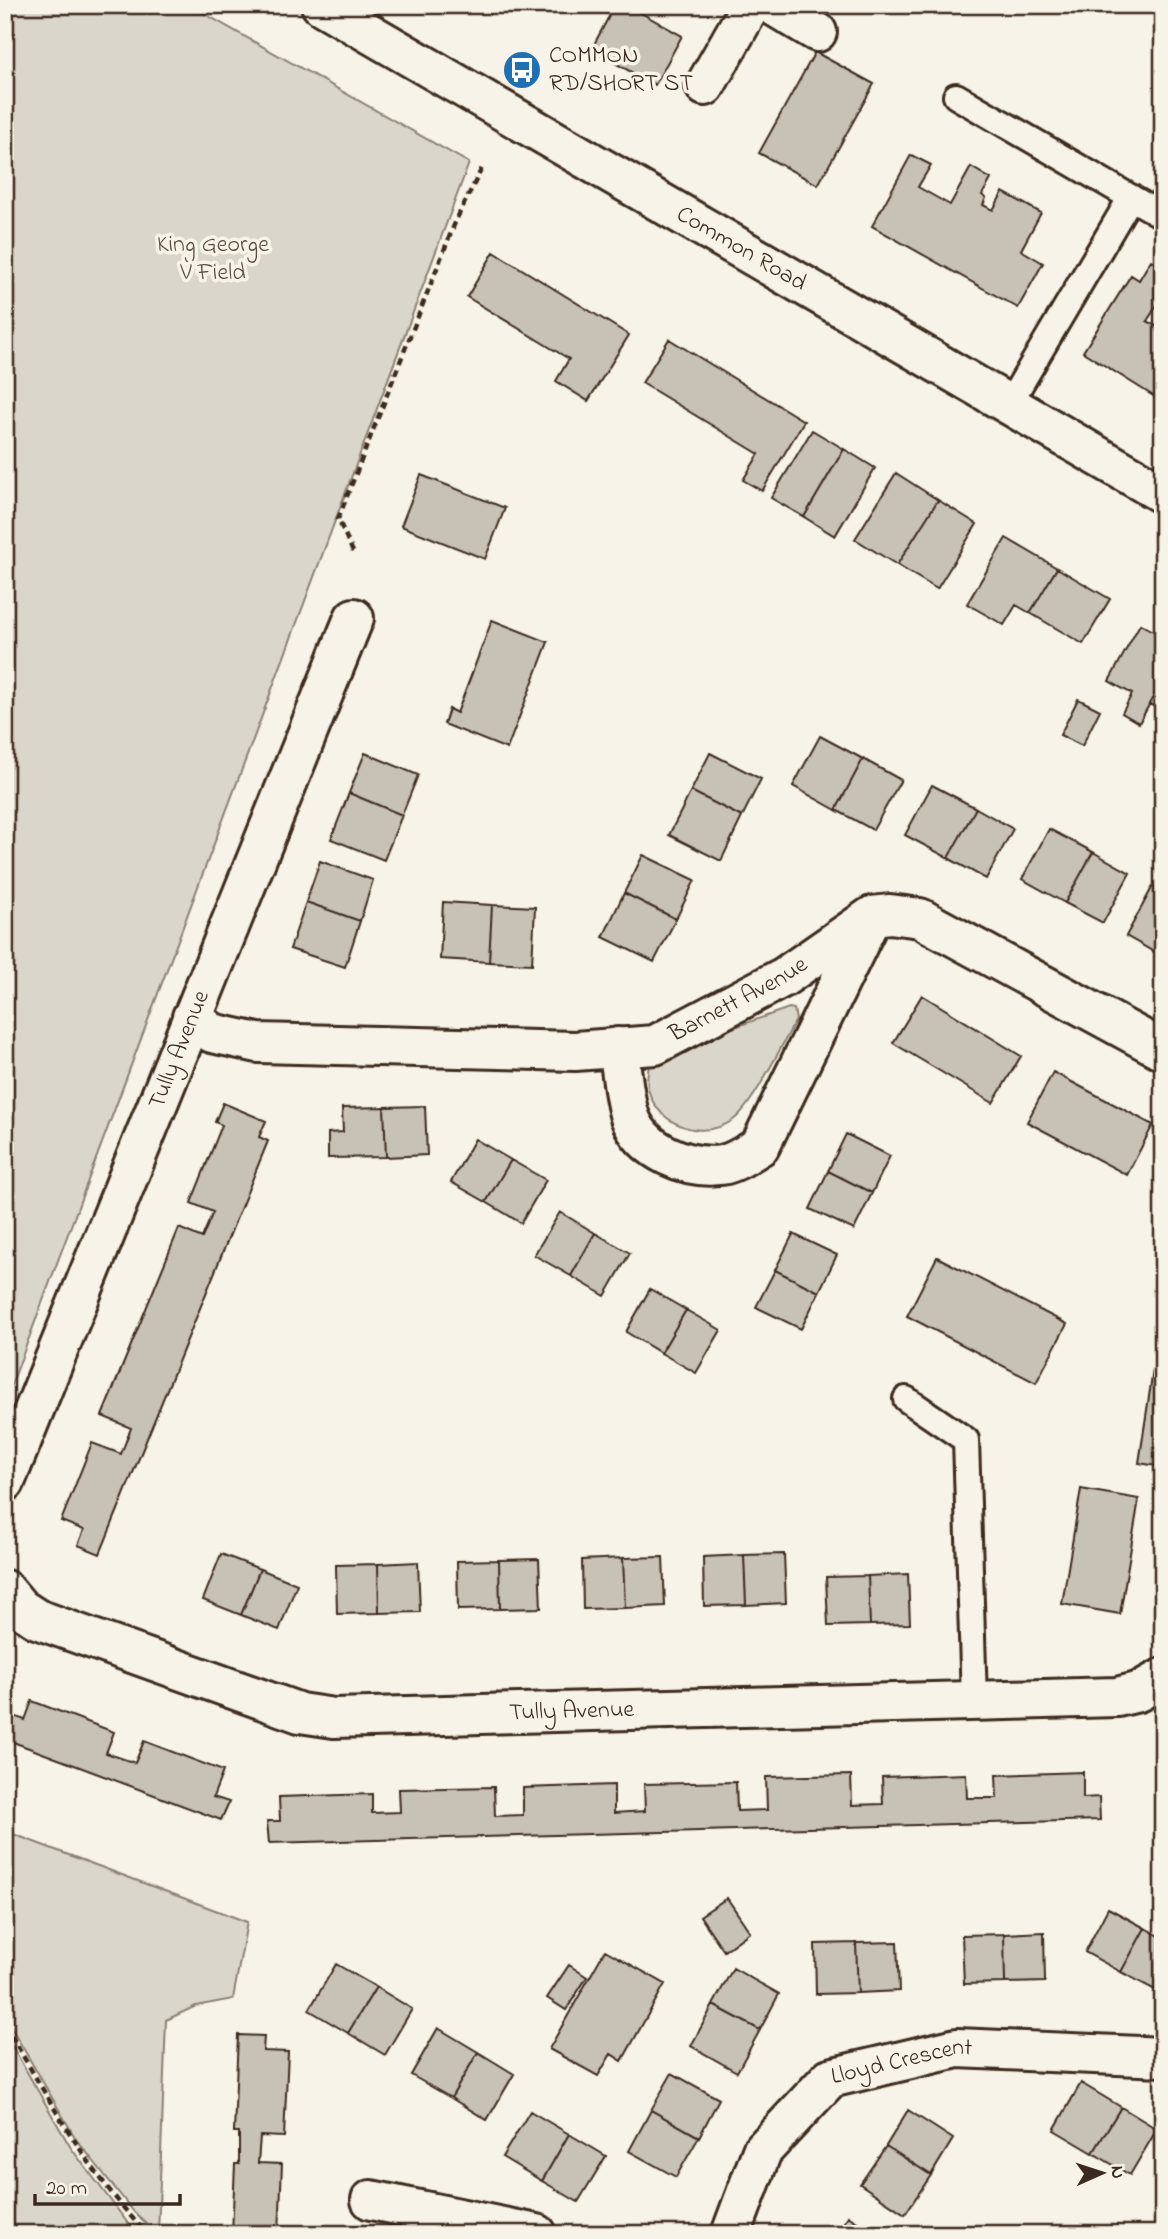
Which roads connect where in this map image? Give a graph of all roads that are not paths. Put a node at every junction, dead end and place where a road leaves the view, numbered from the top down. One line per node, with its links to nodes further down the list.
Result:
1 (751, 5): 5 (street)
2 (772, 5): 4 (street)
3 (343, 10): 9 (street, Common Road)
4 (817, 32)
5 (705, 86)
6 (956, 96): 7 (lane)
7 (1131, 197): 8 (lane); 9 (lane)
8 (1163, 216)
9 (1009, 404): 10 (street, Common Road)
10 (1163, 494)
11 (354, 618): 13 (street, Tully Avenue)
12 (872, 916): 14 (street, Barnett Avenue); 14 (street); 15 (street)
13 (192, 1017): 14 (street, Barnett Avenue); 17 (street, Tully Avenue)
14 (618, 1047)
15 (1163, 1051)
16 (906, 1399): 20 (lane)
17 (5, 1482)
18 (5, 1590): 20 (street, Tully Avenue)
19 (1163, 1678): 20 (street, Tully Avenue)
20 (974, 1701)
21 (1163, 2057): 24 (street, Lloyd Crescent)
22 (371, 2200): 23 (street)
23 (537, 2234)
24 (731, 2234)

